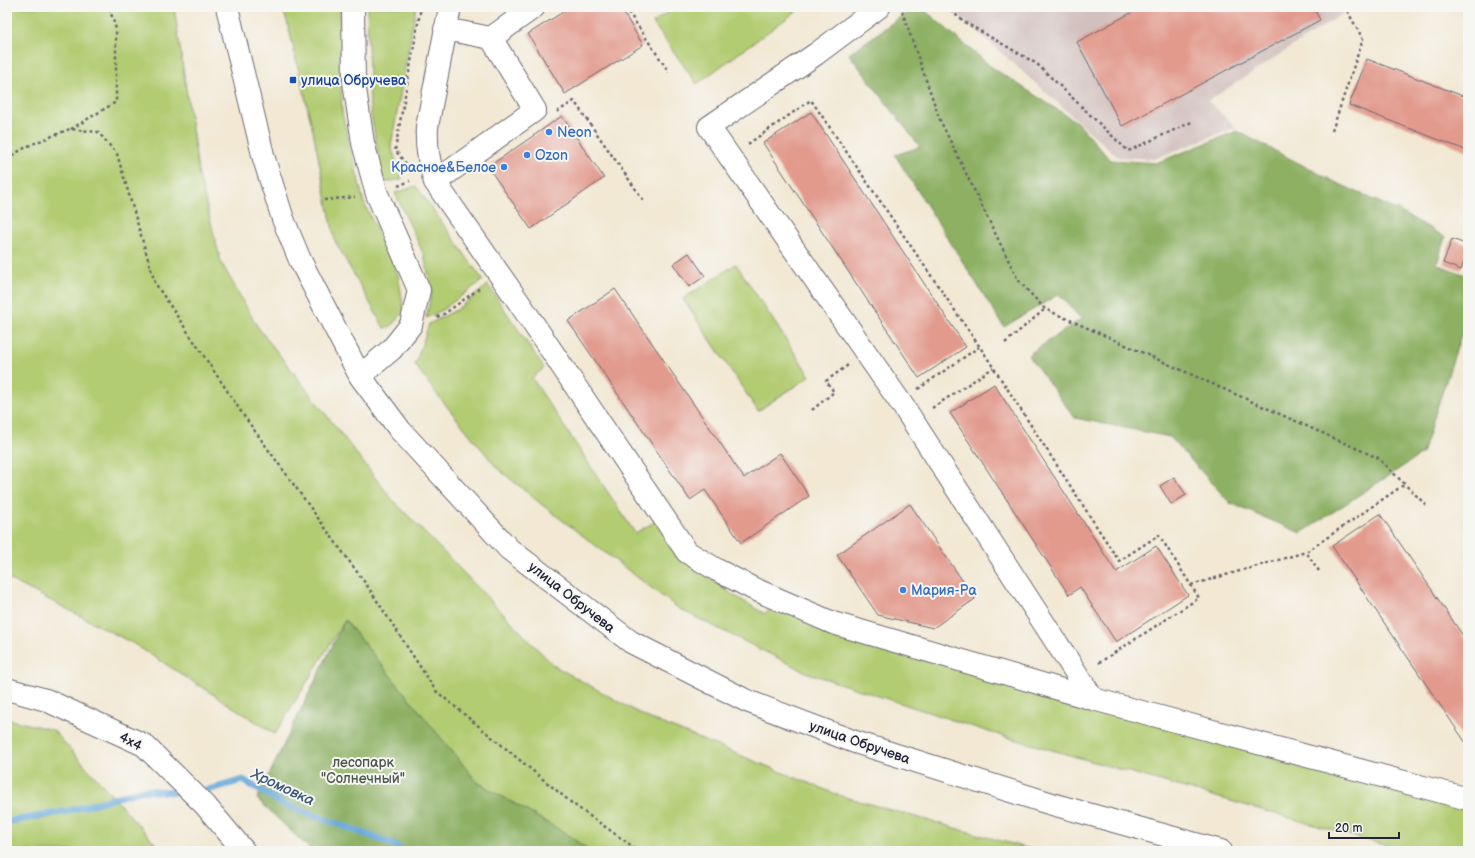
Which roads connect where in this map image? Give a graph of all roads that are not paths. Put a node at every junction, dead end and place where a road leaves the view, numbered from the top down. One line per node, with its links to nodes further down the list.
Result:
1 (227, 7): 9 (street, улица Обручева)
2 (353, 7): 9 (street)
3 (450, 7): 6 (street)
4 (534, 7): 7 (street)
5 (879, 7): 11 (street)
6 (446, 29): 7 (street); 8 (street)
7 (491, 38): 8 (street)
8 (435, 182): 11 (street)
9 (360, 376): 14 (street, улица Обручева)
10 (7, 689): 13 (street, 4x4)
11 (1093, 699): 12 (street)
12 (1468, 798)
13 (244, 851)
14 (1221, 851)

